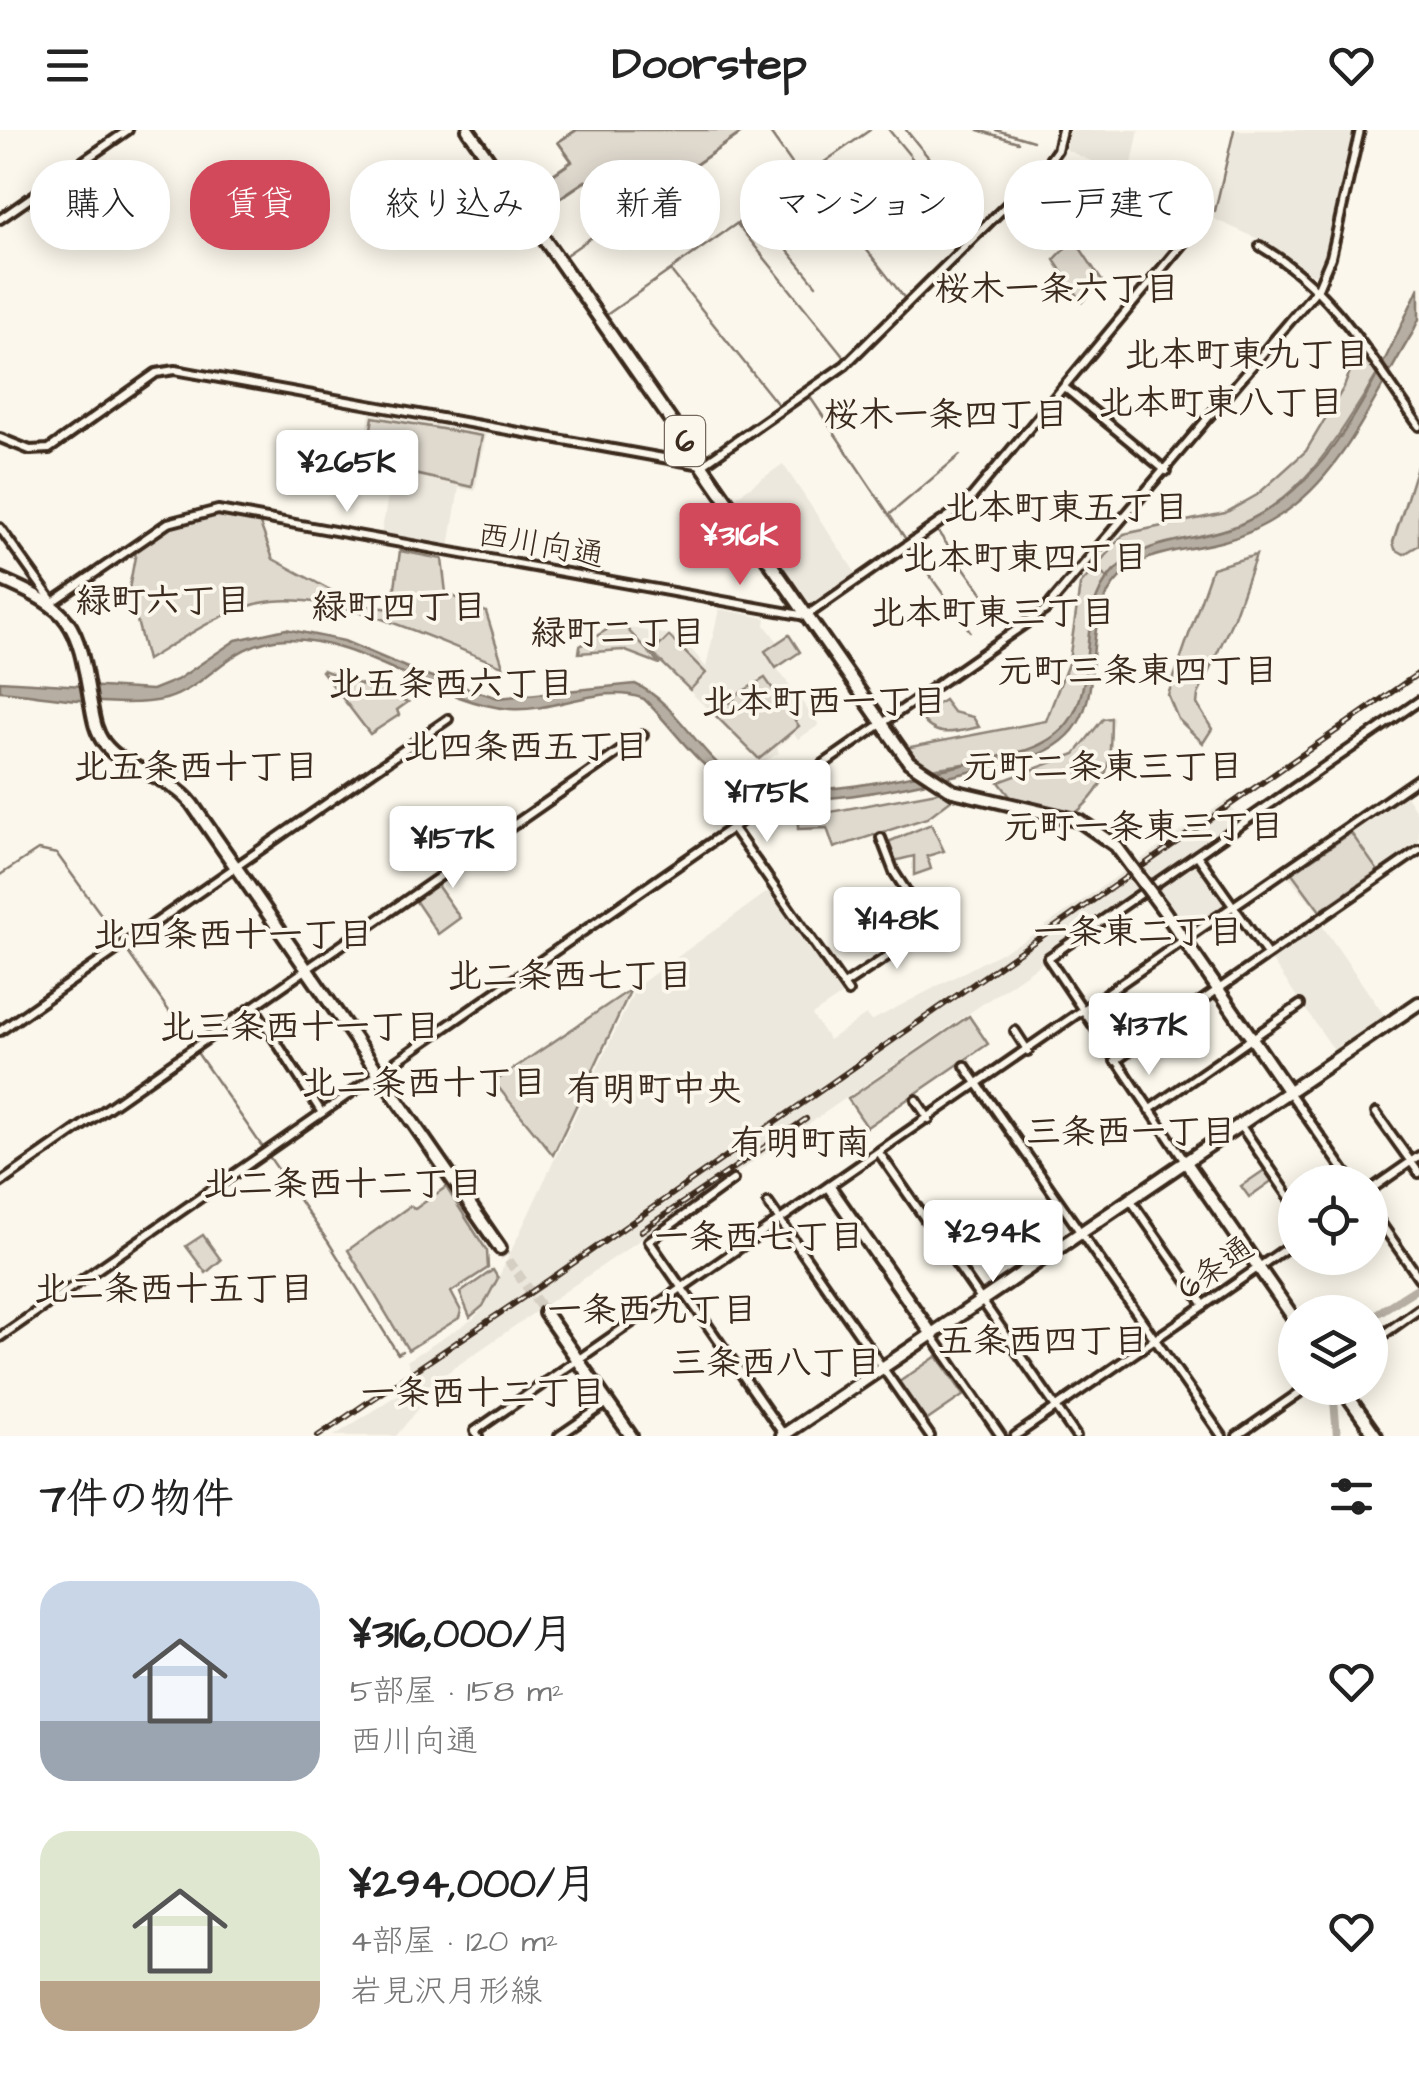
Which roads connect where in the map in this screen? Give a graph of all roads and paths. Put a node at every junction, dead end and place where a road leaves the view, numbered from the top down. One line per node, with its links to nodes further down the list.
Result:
1 (128, 130): 5 (street)
2 (468, 130): 14 (main road, 6)
3 (1062, 130): 14 (street)
4 (1360, 130): 8 (street)
5 (0, 219)
6 (1260, 246): 8 (street)
7 (1178, 250): 9 (street)
8 (1318, 288): 11 (street); 15 (street)
9 (1064, 387): 15 (street); 19 (street)
10 (1416, 406): 11 (street)
11 (1410, 413): 12 (street)
12 (1419, 426)
13 (0, 438): 14 (street)
14 (702, 466): 19 (main road, 6)
15 (1166, 471): 22 (street)
16 (0, 528): 18 (street)
17 (0, 579): 18 (main road)
18 (53, 602): 19 (street, 西川向通); 29 (main road)
19 (806, 616): 22 (main road, 6)
20 (1419, 701): 28 (street)
21 (448, 719): 29 (street)
22 (881, 724): 25 (street); 33 (main road, 6, bridge)
23 (643, 735): 32 (street)
24 (1419, 778): 30 (street)
25 (732, 827): 26 (street); 44 (street)
26 (882, 838)
27 (1419, 850): 31 (street)
28 (1198, 854): 30 (street); 37 (street)
29 (236, 866): 32 (main road); 38 (street)
30 (1233, 905): 31 (street); 37 (street)
31 (1267, 954): 33 (street)
32 (307, 970): 36 (street); 44 (main road)
33 (1218, 989): 40 (main road, 6); 42 (street)
34 (1419, 1003): 46 (main road)
35 (1300, 1005): 40 (street)
36 (254, 1007): 49 (street); 62 (street)
37 (1082, 1014): 41 (street); 42 (street)
38 (0, 1031)
39 (1015, 1032): 41 (street)
40 (1252, 1038): 46 (main road, 6); 48 (street)
41 (1028, 1051): 45 (street)
42 (1115, 1061): 48 (street)
43 (965, 1066): 45 (street)
44 (379, 1074): 49 (street); 69 (main road)
45 (978, 1085): 51 (street); 68 (street)
46 (1289, 1092): 52 (main road); 57 (street)
47 (916, 1100): 51 (street)
48 (1149, 1110): 56 (street)
49 (322, 1112): 81 (street)
50 (1376, 1112): 55 (street)
51 (930, 1119): 53 (street)
52 (1241, 1126): 56 (main road); 61 (street)
53 (880, 1154): 63 (street); 75 (street)
54 (1419, 1156): 55 (street)
55 (1411, 1162): 58 (street); 59 (street)
56 (1187, 1164): 64 (main road); 71 (main road)
57 (1340, 1165)
58 (1419, 1174)
59 (1388, 1178)
60 (733, 1180): 73 (street)
61 (1278, 1180)
62 (0, 1183)
63 (830, 1188): 66 (street); 80 (main road)
64 (1132, 1202): 68 (main road); 76 (street)
65 (768, 1203): 66 (street)
66 (781, 1222): 73 (street); 84 (street)
67 (1388, 1234): 72 (street)
68 (1082, 1235): 75 (main road); 82 (street)
69 (500, 1248)
70 (1278, 1254): 71 (street, 6条通)
71 (1259, 1268): 74 (main road); 76 (street, 6条通)
72 (1418, 1276)
73 (682, 1290): 83 (street); 92 (street)
74 (1278, 1295)
75 (982, 1300): 80 (main road); 88 (street)
76 (1204, 1305): 82 (street, 6条通)
77 (1419, 1310): 79 (street)
78 (544, 1313): 83 (main road)
79 (1388, 1332)
80 (930, 1333): 84 (main road); 94 (street)
81 (0, 1338)
82 (1155, 1340): 88 (street, 6条通); 97 (street)
83 (578, 1360): 85 (main road); 89 (street)
84 (882, 1366): 92 (main road); 93 (street)
85 (608, 1402): 90 (street); 91 (main road)
86 (1281, 1405): 98 (street)
87 (1354, 1405): 99 (main road)
88 (1056, 1408): 95 (street, 6条通); 96 (street)
89 (476, 1434)
90 (559, 1436)
91 (631, 1436)
92 (783, 1436)
93 (930, 1436)
94 (1001, 1436)
95 (1016, 1436)
96 (1076, 1436)
97 (1222, 1436)
98 (1236, 1436)
99 (1376, 1436)

